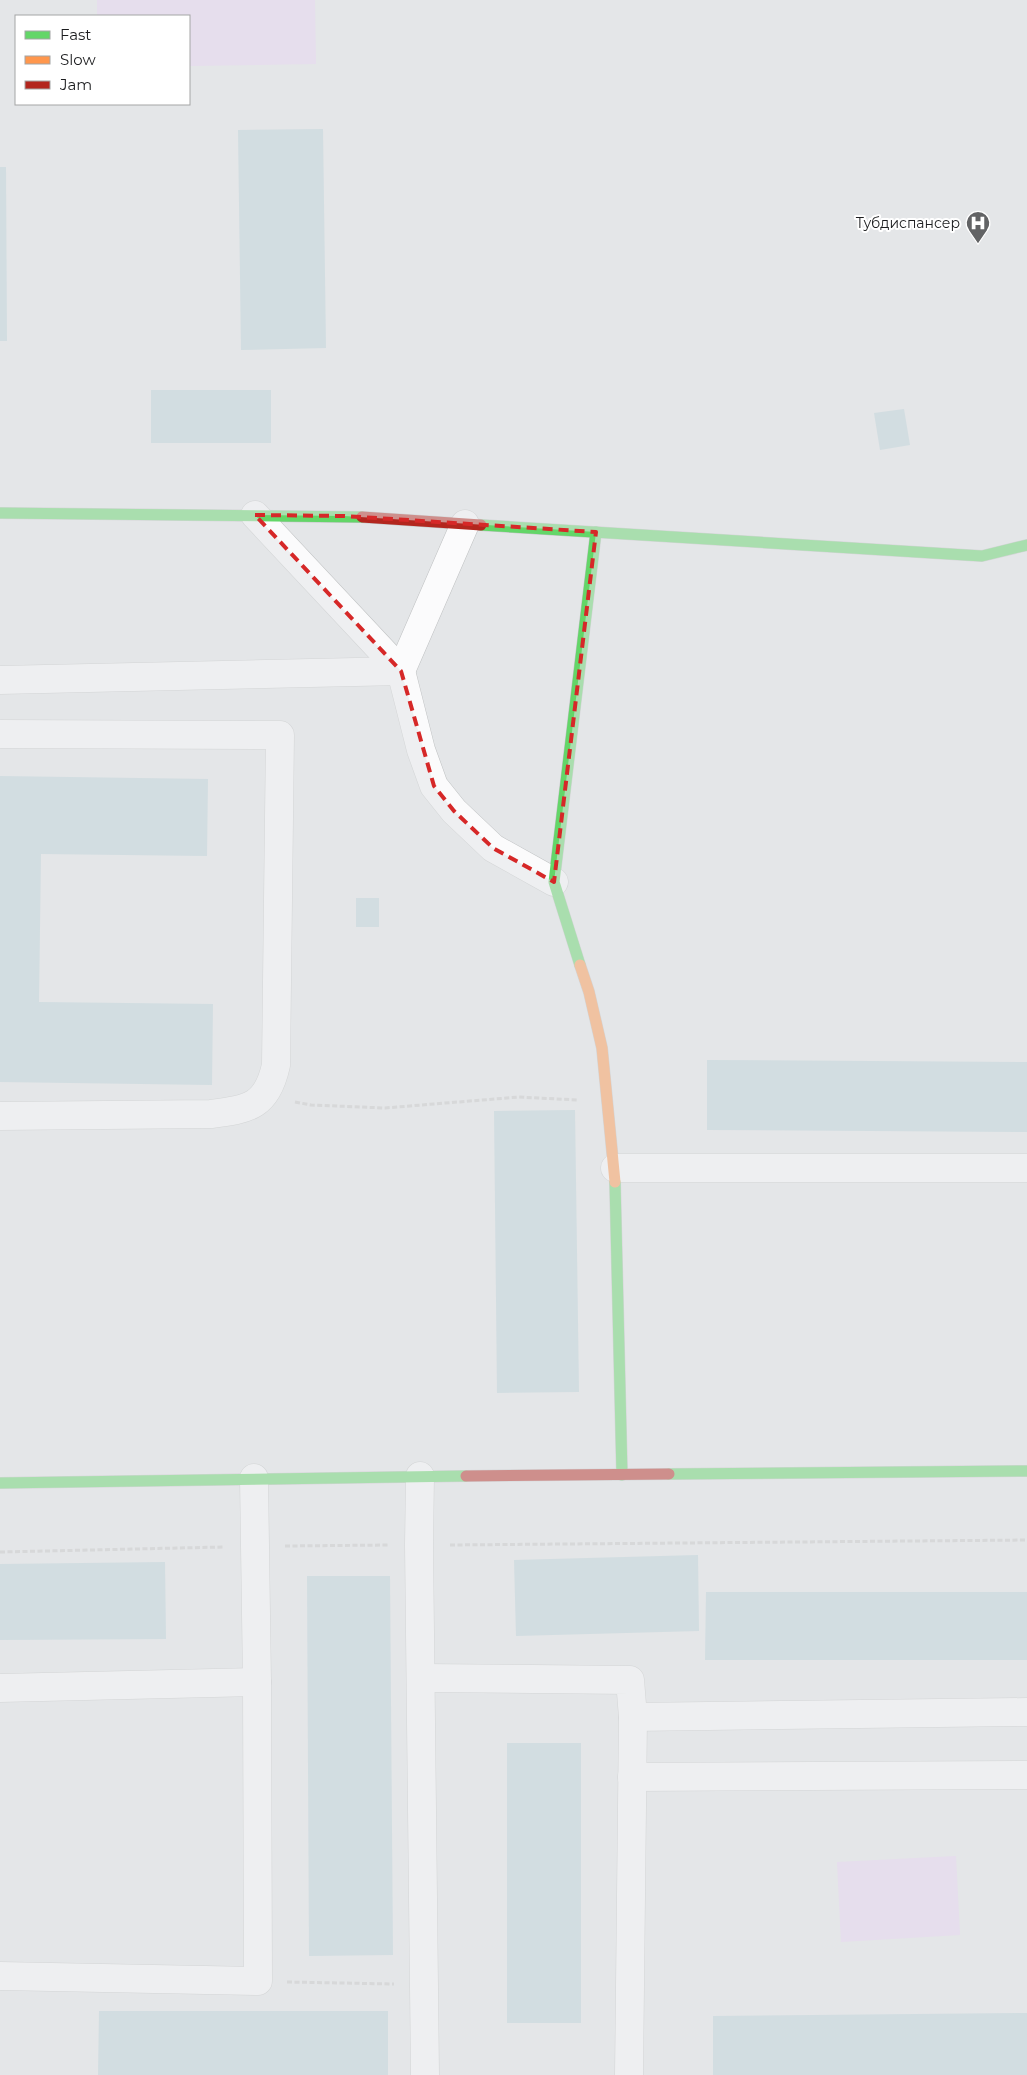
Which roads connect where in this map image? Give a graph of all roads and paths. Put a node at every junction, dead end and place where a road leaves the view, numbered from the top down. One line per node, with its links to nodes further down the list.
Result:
1 (0, 513): 2 (street)
2 (255, 516): 3 (street); 6 (street)
3 (465, 524): 4 (street); 6 (street)
4 (596, 532): 5 (street); 9 (street)
5 (1027, 545)
6 (401, 671): 7 (street); 9 (street)
7 (0, 680)
8 (0, 734): 10 (street)
9 (554, 882): 11 (street)
10 (265, 1096): 11 (path); 12 (street)
11 (608, 1101): 13 (street)
12 (0, 1116)
13 (615, 1168): 14 (street); 16 (street)
14 (1027, 1168)
15 (1027, 1471): 16 (street)
16 (622, 1475): 17 (street)
17 (420, 1476): 18 (street); 21 (street)
18 (254, 1478): 19 (street); 22 (street)
19 (0, 1483)
20 (1027, 1540): 21 (path)
21 (419, 1545): 22 (path); 24 (street)
22 (255, 1546): 23 (path); 25 (street)
23 (0, 1552)
24 (421, 1678): 28 (street); 33 (street)
25 (257, 1682): 26 (street); 32 (street)
26 (0, 1688)
27 (1027, 1712): 28 (street)
28 (633, 1718): 30 (street)
29 (1027, 1775): 30 (street)
30 (632, 1778): 35 (street)
31 (0, 1976): 32 (street)
32 (258, 1981): 33 (path)
33 (424, 1984): 34 (street)
34 (425, 2075)
35 (629, 2075)

